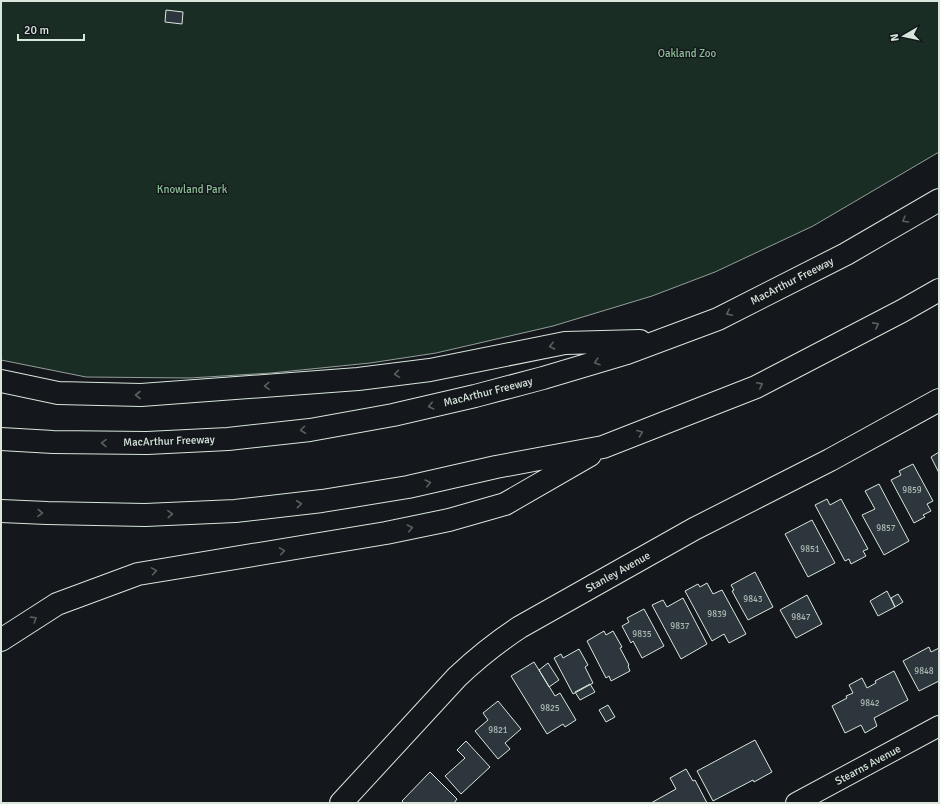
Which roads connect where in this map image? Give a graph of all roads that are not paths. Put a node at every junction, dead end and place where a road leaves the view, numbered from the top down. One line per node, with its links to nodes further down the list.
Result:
1 (939, 200): 3 (main road, MacArthur Freeway, one-way to 3)
2 (939, 290): 7 (main road, one-way to 2)
3 (661, 340): 4 (main road, one-way to 4); 6 (main road, MacArthur Freeway, one-way to 6)
4 (1, 381)
5 (939, 400): 11 (main road, Stanley Avenue)
6 (1, 439)
7 (603, 447): 8 (main road, one-way to 7); 9 (main road, one-way to 7)
8 (1, 511)
9 (1, 640)
10 (939, 726): 12 (street, Stearns Avenue)
11 (341, 803)
12 (796, 803)

